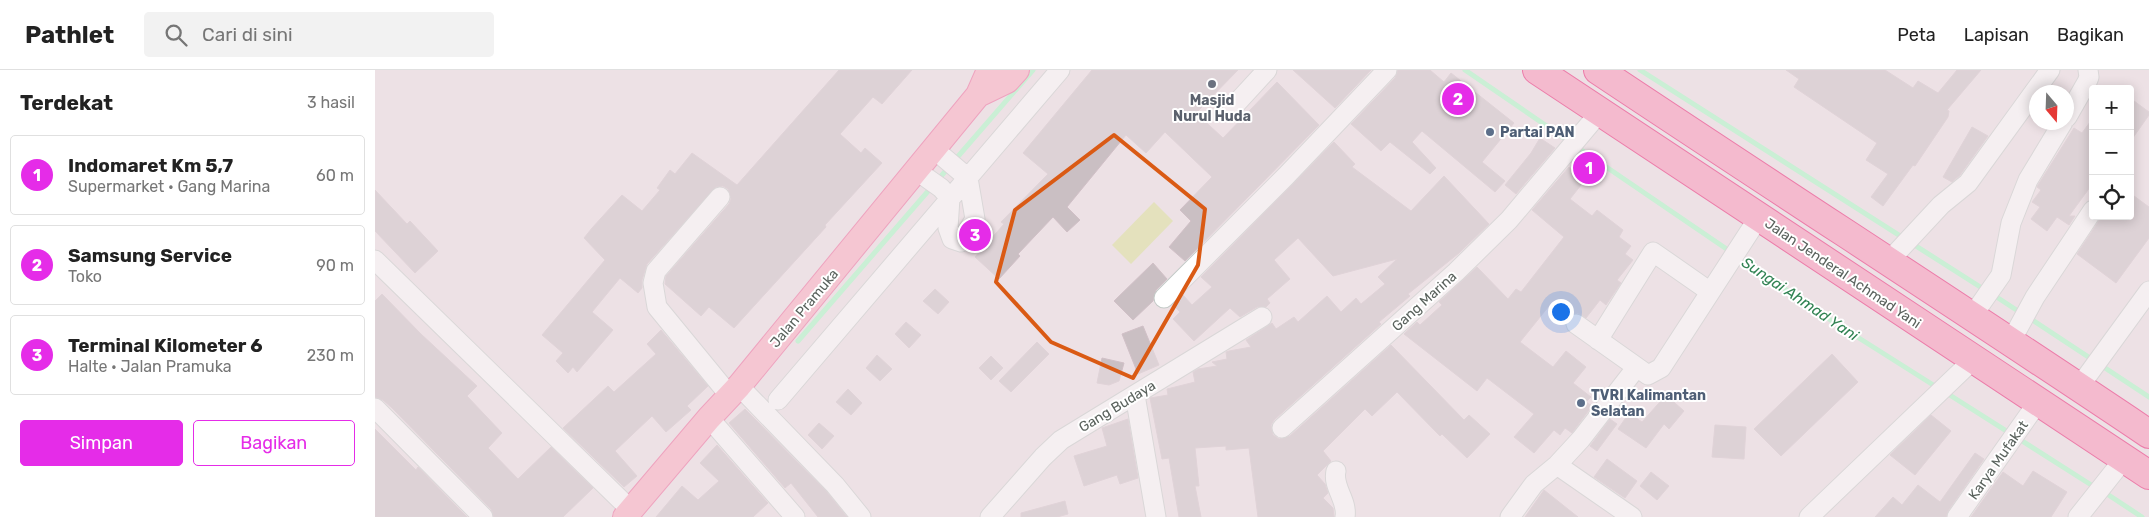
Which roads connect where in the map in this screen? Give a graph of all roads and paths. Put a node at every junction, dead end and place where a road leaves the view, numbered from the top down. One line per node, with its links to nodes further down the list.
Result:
1 (989, 70): 10 (main road, Jalan Pramuka)
2 (1017, 70): 10 (main road, Jalan Pramuka)
3 (1060, 70): 17 (street)
4 (1267, 70): 12 (street)
5 (1387, 70): 28 (street)
6 (1537, 70): 13 (highway, Jalan Jenderal Achmad Yani)
7 (1598, 70): 15 (highway)
8 (2050, 70): 24 (street)
9 (2088, 70): 11 (street)
10 (978, 95): 17 (main road, Jalan Pramuka)
11 (2074, 105)
12 (1232, 108)
13 (1600, 112): 18 (highway, Jalan Jenderal Achmad Yani); 43 (street, Gang Marina)
14 (2058, 130): 29 (street)
15 (1699, 137): 16 (highway); 18 (highway)
16 (1728, 155): 20 (highway); 24 (highway)
17 (952, 164): 19 (main road, Jalan Pramuka); 19 (street); 19 (street)
18 (1683, 165): 20 (highway, Jalan Jenderal Achmad Yani)
19 (935, 184): 37 (main road, Jalan Pramuka); 39 (street)
20 (1710, 184): 23 (highway, Jalan Jenderal Achmad Yani)
21 (720, 197): 37 (street)
22 (2089, 216): 32 (street)
23 (1759, 217): 26 (street); 34 (highway, Jalan Jenderal Achmad Yani)
24 (1895, 255): 29 (highway)
25 (375, 260): 51 (street)
26 (1709, 291): 33 (street); 35 (street)
27 (2149, 291): 36 (street)
28 (1164, 298)
29 (1978, 307): 32 (highway)
30 (1262, 317): 38 (street, Gang Budaya)
31 (1576, 324): 33 (street)
32 (2016, 332): 36 (highway)
33 (1598, 340): 35 (street)
34 (1974, 360): 40 (highway, Jalan Jenderal Achmad Yani); 60 (street)
35 (1636, 368): 46 (street)
36 (2086, 378): 44 (highway)
37 (735, 391): 42 (main road, Jalan Pramuka); 54 (street)
38 (1135, 395): 49 (street, Gang Budaya); 56 (street)
39 (779, 400)
40 (2038, 402): 45 (highway, Jalan Jenderal Achmad Yani); 61 (street, Karya Mufakat)
41 (375, 408): 52 (street)
42 (709, 418): 51 (main road, Jalan Pramuka); 53 (street)
43 (1282, 428)
44 (2149, 434)
45 (2124, 459): 48 (highway, Jalan Jenderal Achmad Yani); 50 (street)
46 (1557, 464): 58 (street); 59 (street)
47 (1335, 471): 57 (street)
48 (2149, 475)
49 (1005, 509): 55 (street, Gang Budaya)
50 (2083, 510)
51 (628, 515)
52 (483, 517)
53 (795, 517)
54 (861, 517)
55 (990, 517)
56 (1156, 517)
57 (1345, 517)
58 (1510, 517)
59 (1632, 517)
60 (1809, 517)
61 (1957, 517)

